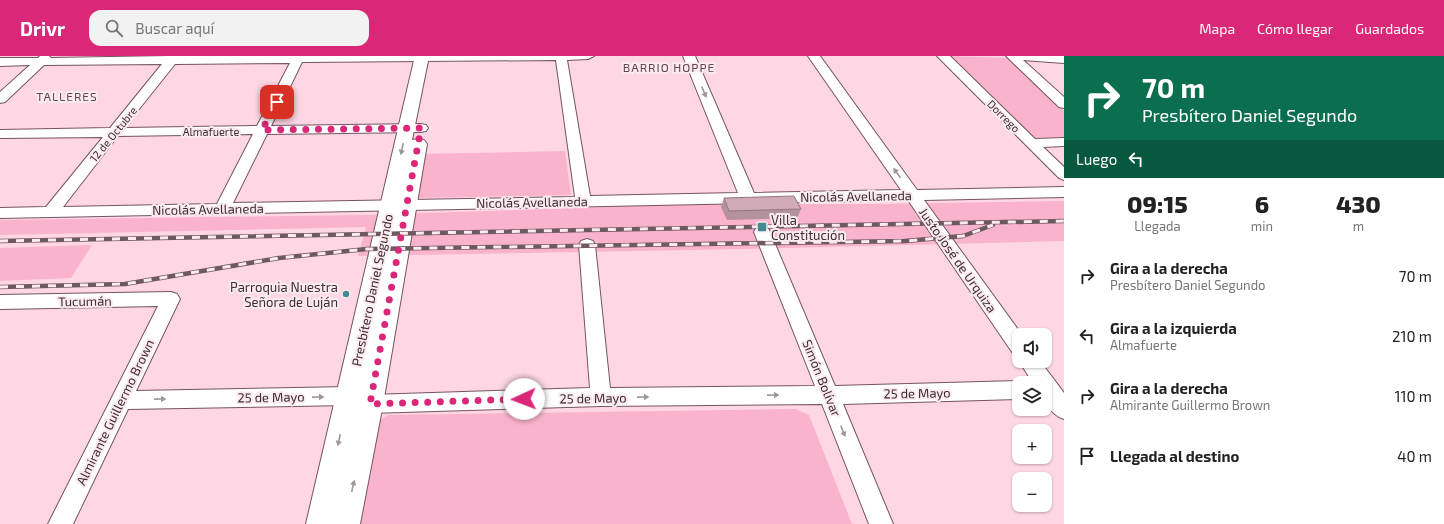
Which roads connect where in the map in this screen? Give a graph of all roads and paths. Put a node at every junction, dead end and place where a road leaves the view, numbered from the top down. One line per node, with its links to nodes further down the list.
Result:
1 (560, 56): 2 (street); 9 (street); 26 (street)
2 (588, 56)
3 (689, 56): 25 (street, one-way to 25)
4 (814, 56): 24 (street, Justo José de Urquiza, one-way to 4)
5 (943, 56): 21 (street, Dorrego)
6 (1012, 56): 15 (street)
7 (1019, 56): 12 (street)
8 (299, 57): 9 (street); 10 (street); 17 (street)
9 (428, 57): 16 (main road, Presbítero Daniel Segundo)
10 (173, 58): 11 (street); 18 (street, 12 de Octubre)
11 (44, 59): 13 (street); 14 (street)
12 (1064, 59)
13 (0, 62)
14 (0, 99)
15 (1061, 99)
16 (414, 128): 17 (street, Almafuerte); 27 (main road, Presbítero Daniel Segundo)
17 (262, 130): 18 (street, Almafuerte); 28 (street)
18 (115, 132): 19 (street, Almafuerte); 29 (street, 12 de Octubre)
19 (0, 134)
20 (1064, 142): 21 (street)
21 (1031, 143): 22 (street, Dorrego)
22 (1064, 175)
23 (1064, 192): 24 (street, Nicolás Avellaneda)
24 (913, 195): 25 (street, Nicolás Avellaneda); 35 (street, Justo José de Urquiza)
25 (748, 198): 26 (street, Nicolás Avellaneda)
26 (583, 201): 27 (street, Nicolás Avellaneda)
27 (398, 205): 28 (street, Nicolás Avellaneda); 41 (main road, Presbítero Daniel Segundo); 44 (main road, Presbítero Daniel Segundo)
28 (223, 208): 29 (street, Nicolás Avellaneda)
29 (50, 212): 30 (street, Nicolás Avellaneda)
30 (0, 213)
31 (762, 232): 40 (street, Simón Bolívar)
32 (587, 245): 42 (street)
33 (171, 300): 34 (street, Tucumán); 43 (street, Almirante Guillermo Brown)
34 (0, 302)
35 (1012, 336)
36 (1035, 368): 37 (street)
37 (1041, 376)
38 (1012, 390): 40 (street, 25 de Mayo)
39 (1052, 390): 45 (street)
40 (829, 395): 42 (street, 25 de Mayo, one-way to 40); 49 (street, Simón Bolívar, one-way to 49)
41 (349, 396): 43 (street, 25 de Mayo, one-way to 41); 44 (street, 25 de Mayo); 47 (main road, Presbítero Daniel Segundo, one-way to 47)
42 (601, 397): 44 (street, 25 de Mayo)
43 (121, 400): 46 (street, Almirante Guillermo Brown)
44 (370, 404): 48 (main road, Presbítero Daniel Segundo, one-way to 44)
45 (1064, 410)
46 (60, 524)
47 (321, 524)
48 (345, 524)
49 (881, 524)

